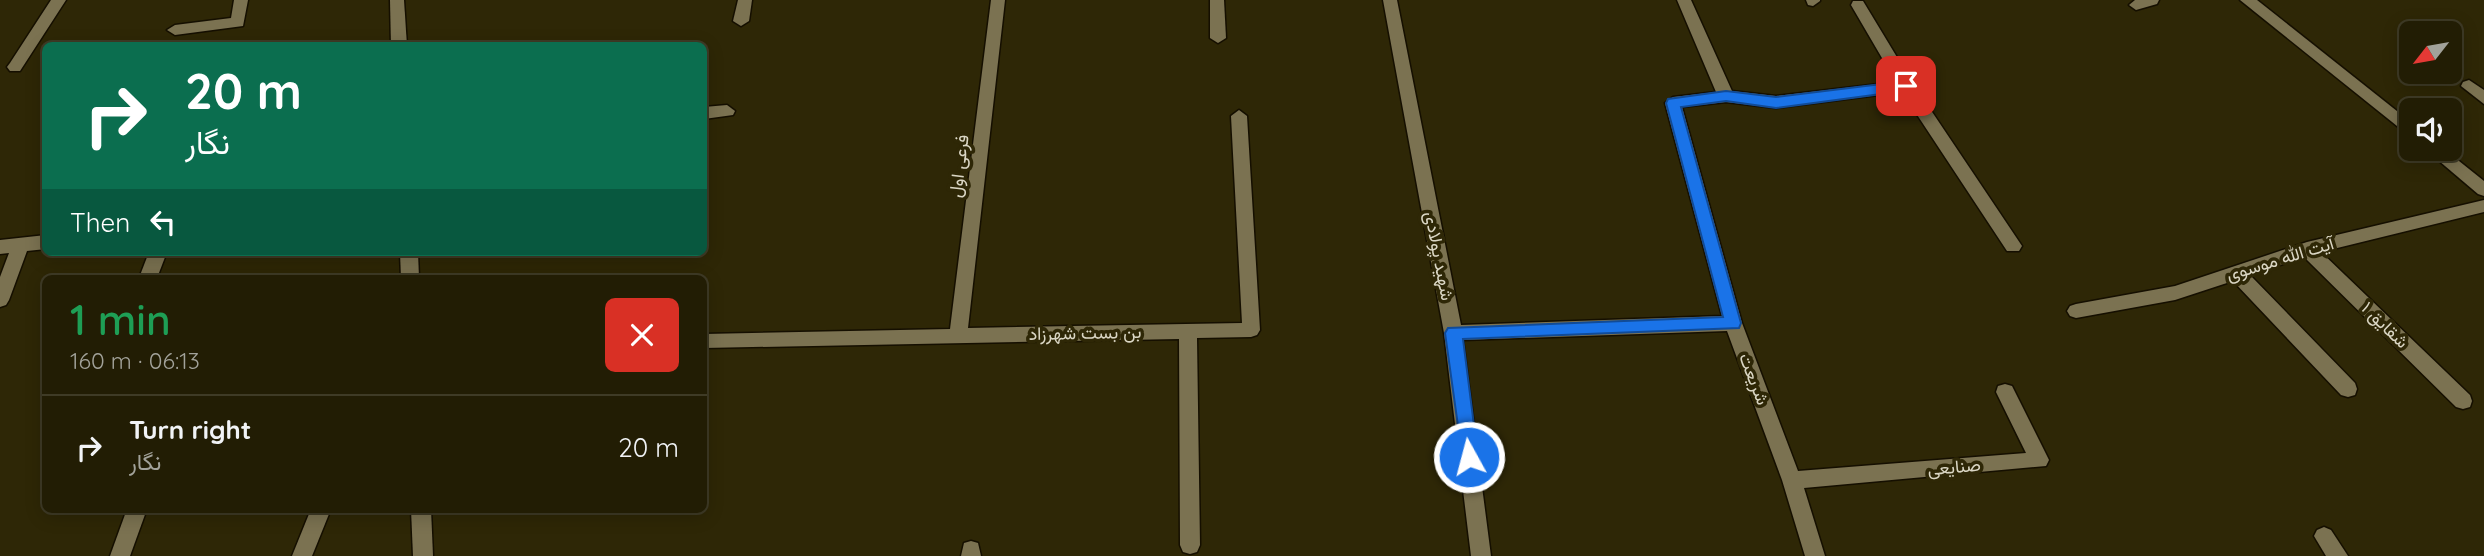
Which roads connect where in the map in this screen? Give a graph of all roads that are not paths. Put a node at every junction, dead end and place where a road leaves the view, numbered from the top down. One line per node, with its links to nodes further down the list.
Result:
1 (59, 0): 17 (street)
2 (241, 0): 14 (street)
3 (397, 0): 16 (street)
4 (745, 0): 13 (street)
5 (998, 0): 44 (street, فرعی اول)
6 (1217, 0): 15 (street)
7 (1390, 0): 43 (street, شهید پولادی)
8 (1684, 0): 20 (street)
9 (2152, 0): 12 (street)
10 (2250, 1): 25 (street)
11 (1858, 5): 18 (street)
12 (2136, 5)
13 (741, 21)
14 (175, 30)
15 (1218, 38)
16 (399, 42)
17 (15, 67)
18 (1906, 86): 20 (street, شریعت); 31 (street)
19 (2469, 86): 21 (street)
20 (1726, 96): 41 (street, شریعت)
21 (2484, 98)
22 (727, 111): 23 (street)
23 (707, 113)
24 (1238, 116): 42 (street, بن بست شهرزاد)
25 (2399, 121)
26 (2448, 161): 27 (street)
27 (2484, 190)
28 (2484, 206): 33 (street, آیت الله موسوی)
29 (42, 242): 30 (street)
30 (21, 245): 32 (street); 39 (street)
31 (2013, 246)
32 (0, 247)
33 (2307, 249): 36 (street, آیت الله موسوی); 48 (street, شقایق ۱)
34 (156, 256): 37 (street)
35 (409, 256): 38 (street)
36 (2236, 272): 40 (street, آیت الله موسوی); 46 (street)
37 (149, 275)
38 (411, 275)
39 (0, 300)
40 (2076, 311)
41 (1733, 323): 43 (street); 49 (street, شریعت)
42 (1188, 332): 44 (street, بن بست شهرزاد); 54 (street)
43 (1454, 333): 58 (street, شهید پولادی)
44 (958, 336): 45 (street, بن بست شهرزاد)
45 (707, 341)
46 (2348, 389)
47 (2005, 392): 49 (street, صنایعی)
48 (2463, 401)
49 (1793, 480): 59 (street, شریعت)
50 (136, 513): 55 (street)
51 (319, 513): 56 (street)
52 (421, 513): 57 (street)
53 (2323, 536): 60 (street)
54 (1190, 545)
55 (120, 556)
56 (302, 556)
57 (424, 556)
58 (1481, 556)
59 (1815, 556)
60 (2338, 556)

